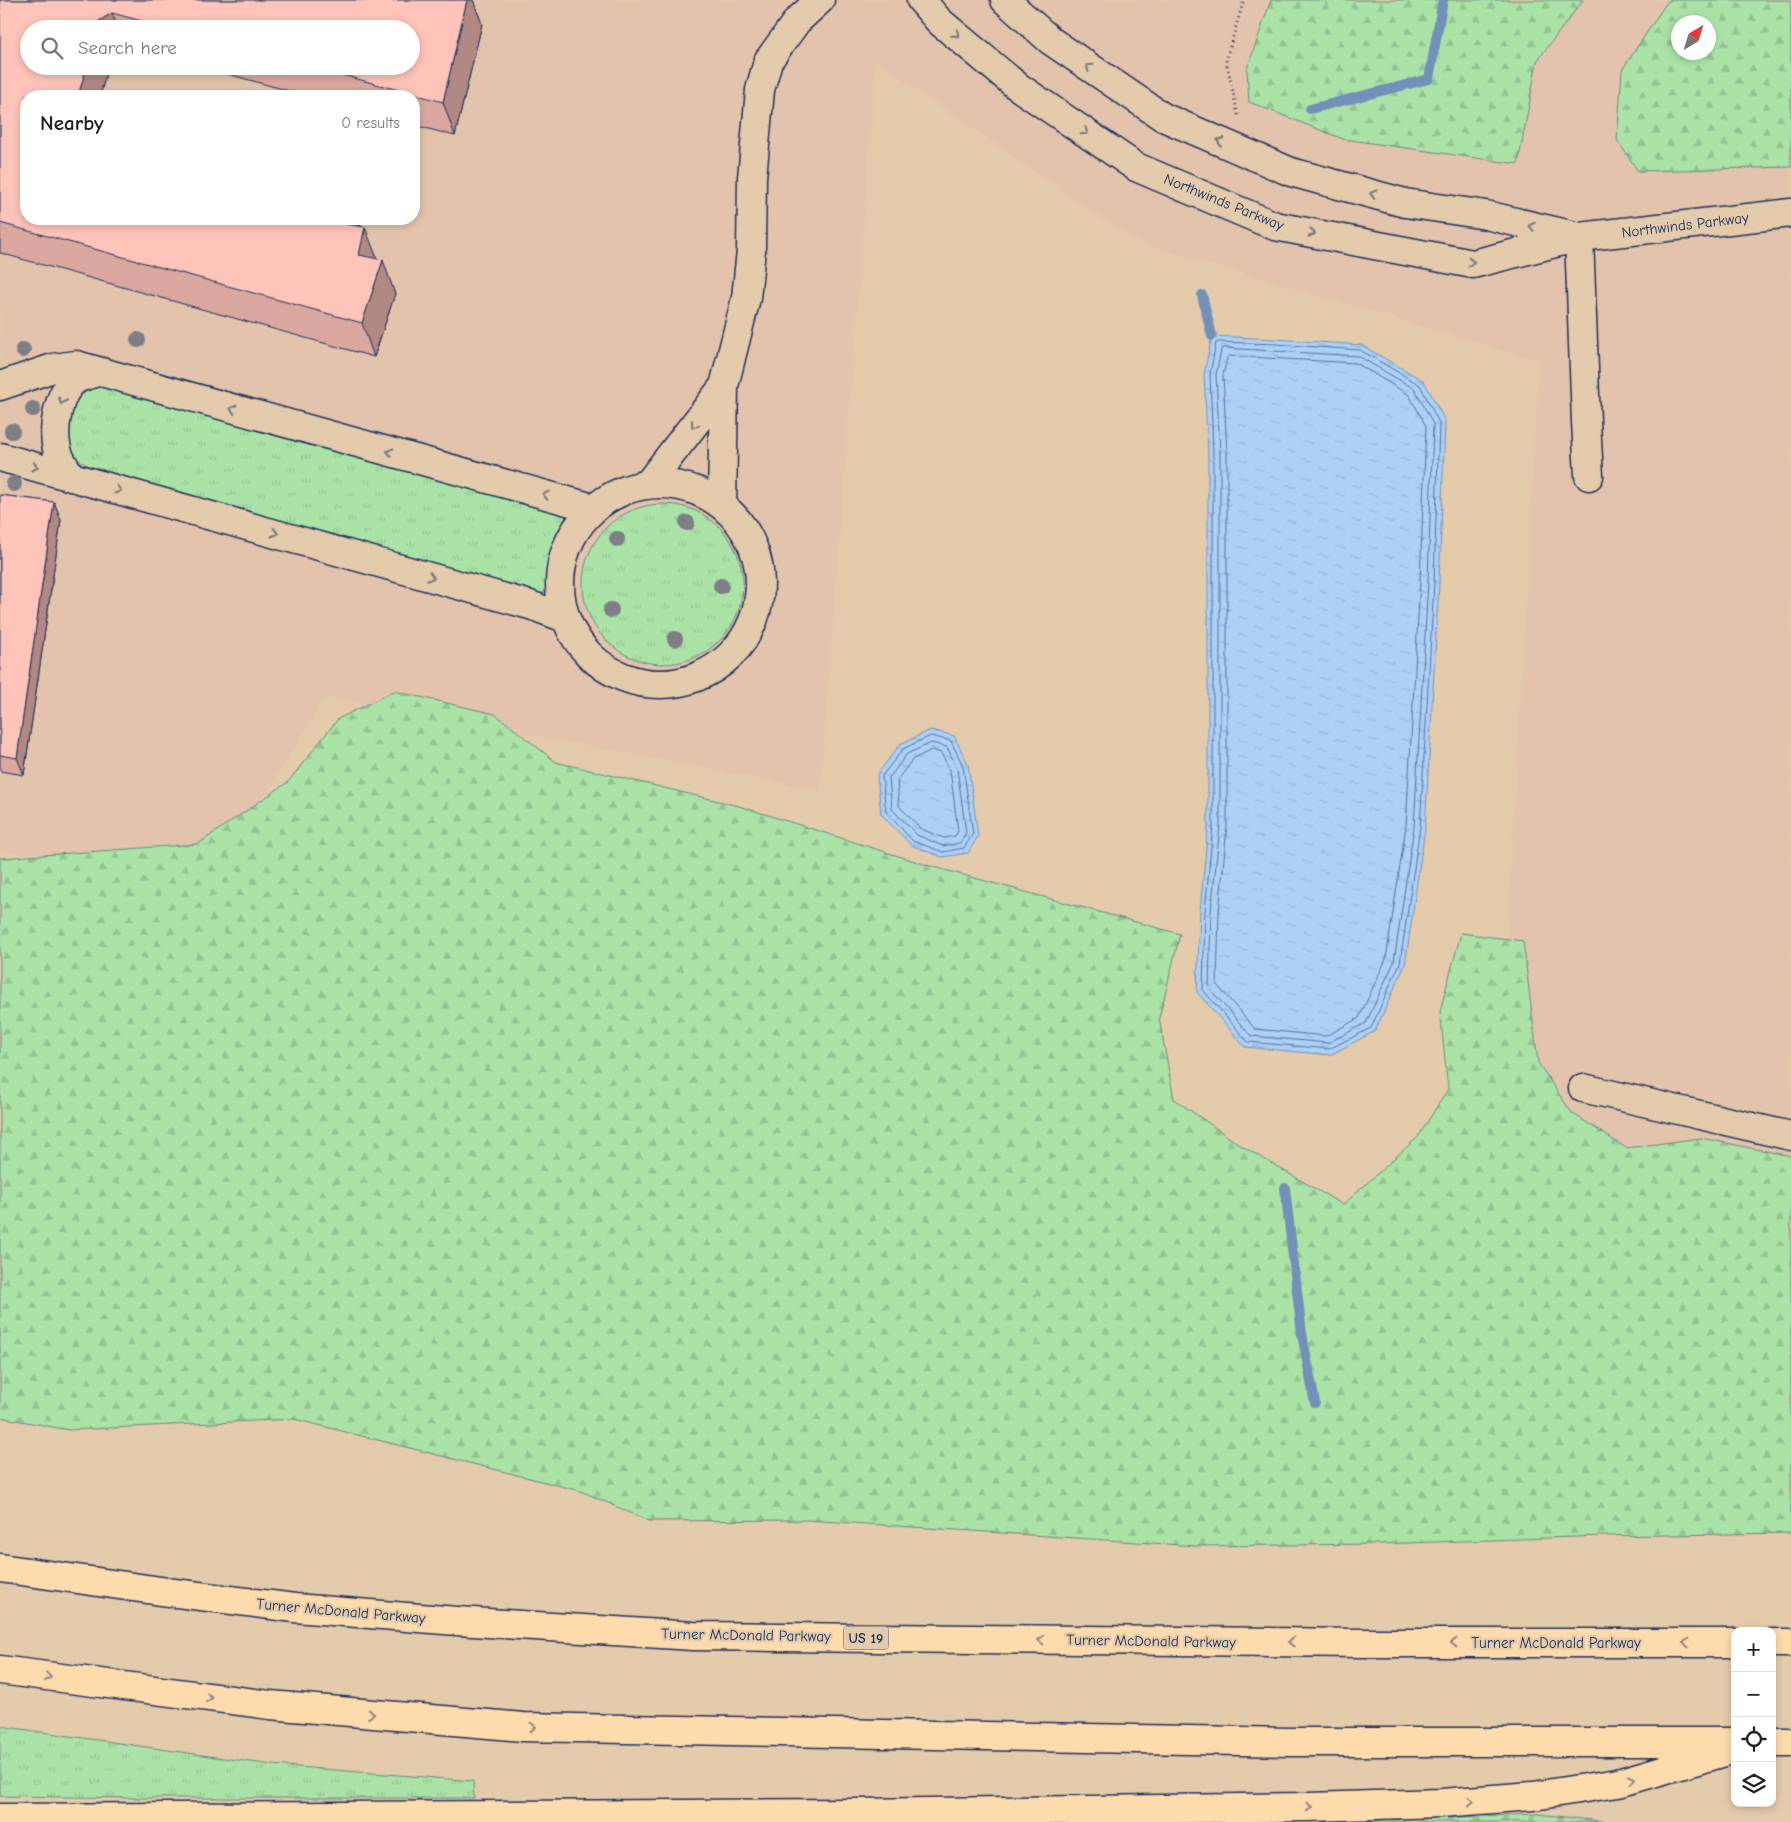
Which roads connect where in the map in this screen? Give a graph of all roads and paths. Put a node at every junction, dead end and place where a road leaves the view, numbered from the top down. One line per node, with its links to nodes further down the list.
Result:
1 (820, 0): 10 (street)
2 (921, 0): 7 (street, Northwinds Parkway, one-way to 7)
3 (1005, 0): 7 (street, Northwinds Parkway, one-way to 3)
4 (1244, 0): 5 (path)
5 (1240, 120)
6 (1791, 213): 7 (street, Northwinds Parkway)
7 (1579, 237): 12 (street)
8 (97, 372): 9 (street); 13 (street, one-way to 13); 16 (street, one-way to 8)
9 (0, 386)
10 (724, 386): 14 (street, one-way to 14); 15 (street)
11 (0, 457): 13 (street, one-way to 13)
12 (1589, 476)
13 (71, 477): 17 (street, one-way to 17)
14 (648, 484): 15 (street); 16 (street)
15 (722, 505): 17 (street)
16 (593, 508): 17 (street)
17 (565, 618)
18 (1583, 1088): 19 (street)
19 (1791, 1136)
20 (0, 1568): 21 (highway, Turner McDonald Parkway / US 19, one-way to 20)
21 (1731, 1643)
22 (1776, 1643): 23 (highway)
23 (1791, 1643)
24 (0, 1670): 25 (highway, one-way to 25)
25 (1731, 1742)
26 (1776, 1742): 27 (highway)
27 (1791, 1742)
28 (1731, 1750): 29 (highway, one-way to 28)
29 (0, 1818)

